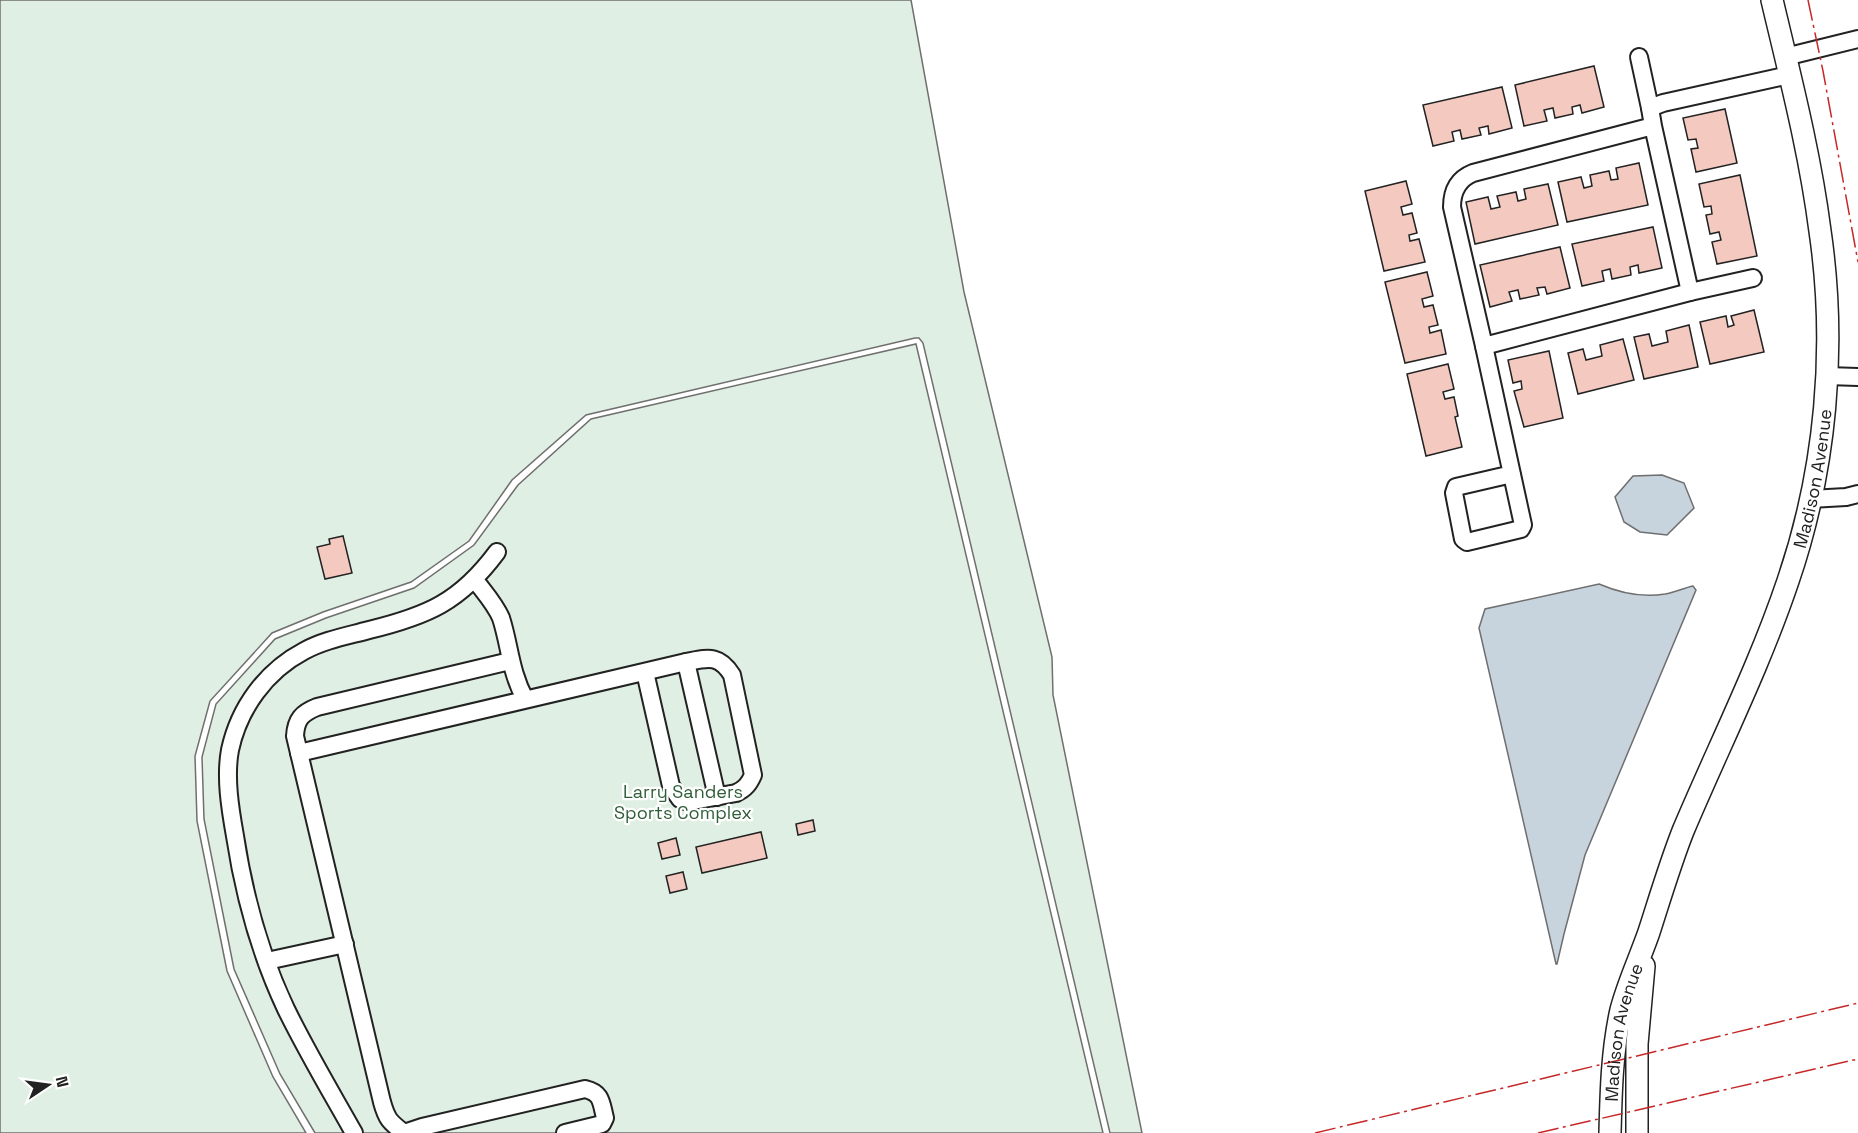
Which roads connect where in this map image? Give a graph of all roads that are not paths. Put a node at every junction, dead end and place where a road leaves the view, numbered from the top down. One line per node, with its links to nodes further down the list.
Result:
1 (1772, 0): 4 (main road, Madison Avenue)
2 (1858, 39): 4 (street)
3 (1640, 57): 5 (street)
4 (1787, 66): 5 (street); 10 (main road, Madison Avenue)
5 (1650, 108): 6 (street)
6 (1653, 126): 8 (street); 9 (street)
7 (1753, 278): 8 (street)
8 (1690, 291): 9 (street)
9 (1484, 346): 12 (street)
10 (1827, 376): 11 (street); 14 (main road, Madison Avenue)
11 (1858, 377)
12 (1512, 474): 12 (street)
13 (1858, 494): 14 (street)
14 (1810, 499): 23 (main road, Madison Avenue)
15 (497, 552): 16 (street)
16 (475, 580): 17 (street); 25 (street)
17 (510, 661): 20 (street); 21 (street)
18 (686, 662): 19 (street); 22 (street); 22 (street)
19 (645, 672): 20 (street); 22 (street)
20 (525, 699): 21 (street)
21 (299, 753): 24 (street)
22 (717, 797)
23 (1648, 934): 29 (main road, Madison Avenue); 30 (main road, Madison Avenue)
24 (345, 944): 25 (street); 27 (street)
25 (267, 962): 26 (street)
26 (354, 1133)
27 (404, 1133): 28 (street)
28 (565, 1133)
29 (1610, 1133)
30 (1637, 1133)

